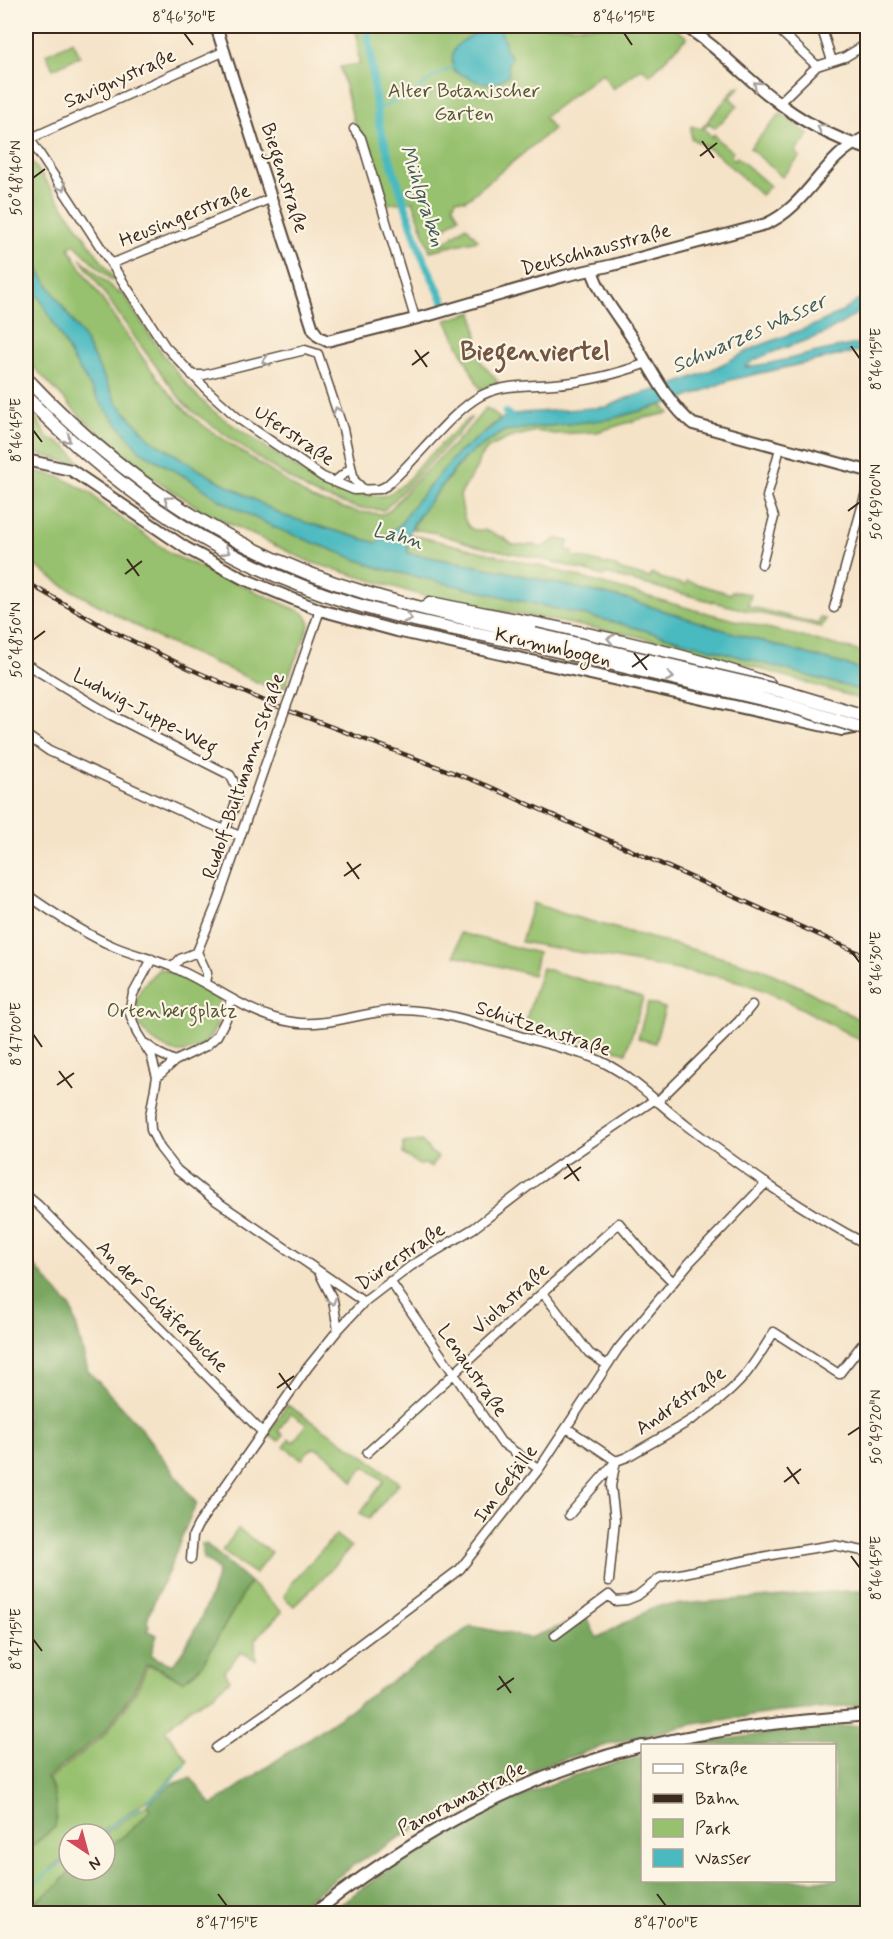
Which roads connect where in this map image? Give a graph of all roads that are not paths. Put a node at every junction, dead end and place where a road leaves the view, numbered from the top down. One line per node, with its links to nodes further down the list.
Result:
1 (216, 26): 6 (main road, Biegenstraße)
2 (684, 26): 9 (main road, one-way to 2)
3 (775, 26): 8 (street)
4 (821, 26): 7 (street)
5 (867, 43): 7 (street)
6 (225, 51): 11 (street, Savignystraße); 15 (main road, Biegenstraße)
7 (832, 61): 8 (street)
8 (817, 66): 9 (street)
9 (779, 103): 13 (main road, one-way to 9)
10 (354, 129): 18 (street)
11 (27, 136): 16 (street, Uferstraße, one-way to 16)
12 (867, 136): 13 (main road, Deutschhausstraße)
13 (852, 144): 14 (main road); 17 (main road, Deutschhausstraße)
14 (867, 149)
15 (272, 198): 16 (street, Heusingerstraße); 19 (main road, Biegenstraße)
16 (111, 264): 22 (street, Uferstraße)
17 (592, 270): 18 (main road, Deutschhausstraße); 20 (main road)
18 (415, 318): 19 (main road, Deutschhausstraße)
19 (321, 339)
20 (647, 363): 26 (main road); 32 (street)
21 (214, 373): 22 (street); 24 (street); 28 (street, one-way to 21)
22 (192, 375): 24 (street, Uferstraße)
23 (26, 378): 36 (highway, one-way to 23)
24 (207, 390): 30 (street, Uferstraße)
25 (26, 397): 36 (highway, one-way to 36)
26 (780, 448): 29 (main road); 33 (street)
27 (26, 460): 35 (main road, Krummbogen)
28 (351, 468): 30 (street); 32 (street)
29 (867, 471)
30 (334, 482): 32 (street, Uferstraße)
31 (867, 485): 34 (street)
32 (365, 490)
33 (762, 564)
34 (834, 608)
35 (320, 610): 38 (main road, Krummbogen); 41 (street, Rudolf-Bultmann-Straße, bridge)
36 (534, 634): 38 (highway, bridge); 38 (highway, one-way to 36)
37 (26, 663): 40 (street, Ludwig-Juppe-Weg)
38 (866, 721)
39 (26, 735): 40 (street)
40 (225, 830): 41 (street)
41 (240, 836): 43 (street, Rudolf-Bultmann-Straße)
42 (26, 894): 44 (street)
43 (197, 952): 45 (street); 46 (street)
44 (152, 960): 45 (street); 49 (street)
45 (173, 967): 46 (street)
46 (205, 982): 47 (street)
47 (231, 999): 50 (street); 52 (street, Schützenstraße)
48 (752, 1005): 52 (street, Dürerstraße)
49 (143, 1042): 50 (street); 51 (street)
50 (175, 1061): 51 (street)
51 (157, 1077): 56 (street)
52 (655, 1101): 53 (street, Schützenstraße); 57 (street, Dürerstraße)
53 (766, 1183): 55 (street, Schützenstraße); 58 (street, Im Gefälle)
54 (26, 1195): 66 (street, An der Schäferbuche)
55 (867, 1245)
56 (320, 1274): 60 (street); 61 (street, one-way to 61)
57 (390, 1281): 60 (street, Dürerstraße); 64 (street, Lenaustraße)
58 (673, 1282): 59 (street, Violastraße); 63 (street, Im Gefälle)
59 (543, 1293): 63 (street); 64 (street, Violastraße)
60 (364, 1302): 61 (street, Dürerstraße)
61 (338, 1330): 66 (street, Dürerstraße)
62 (867, 1337): 68 (street, Andréstraße)
63 (607, 1365): 65 (street, Im Gefälle)
64 (453, 1374): 67 (street, Violastraße); 69 (street, Lenaustraße)
65 (567, 1428): 68 (street); 69 (street, Im Gefälle)
66 (263, 1433): 72 (street, Dürerstraße)
67 (367, 1453)
68 (616, 1461): 70 (street, Andréstraße); 73 (street)
69 (539, 1469): 78 (street, Im Gefälle)
70 (568, 1515)
71 (867, 1552): 74 (street)
72 (191, 1558)
73 (609, 1581)
74 (555, 1635)
75 (867, 1715): 76 (main road, Panoramastraße)
76 (652, 1744)
77 (641, 1747): 79 (main road, Panoramastraße)
78 (216, 1748)
79 (313, 1914)

